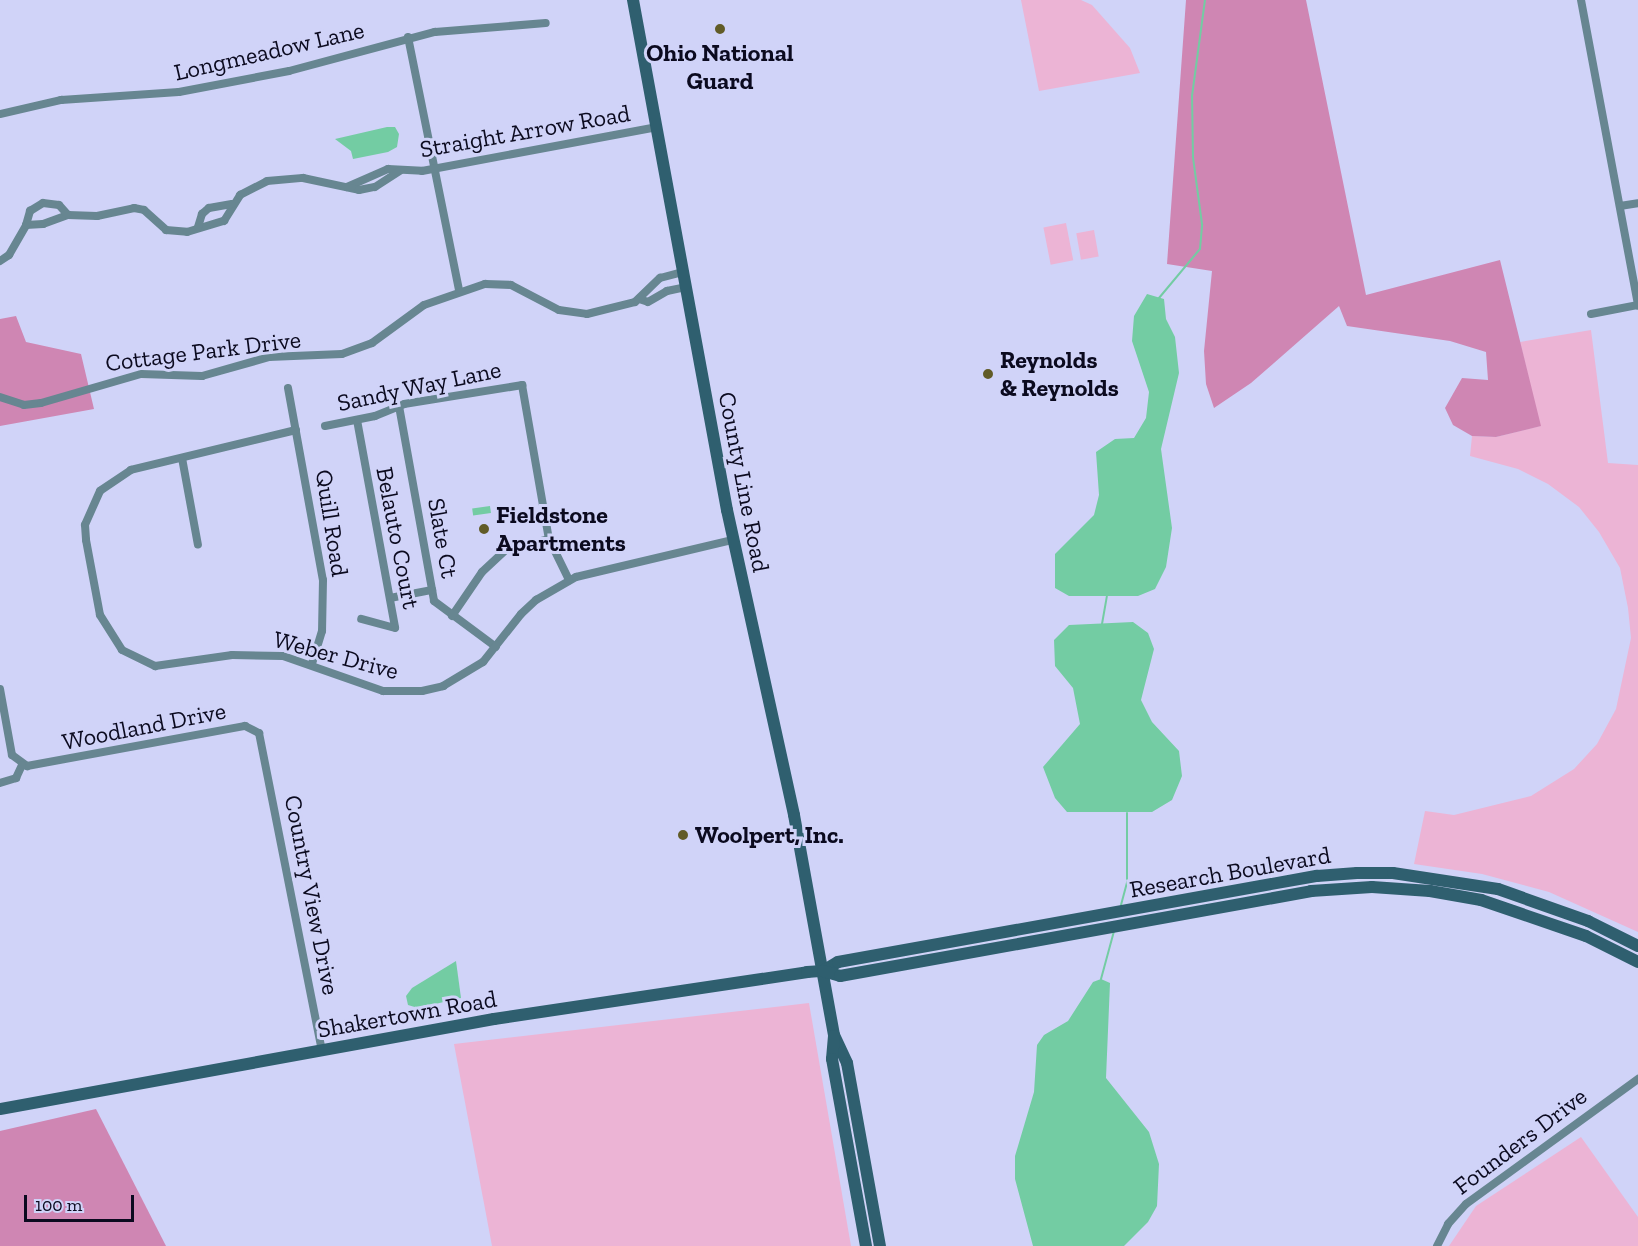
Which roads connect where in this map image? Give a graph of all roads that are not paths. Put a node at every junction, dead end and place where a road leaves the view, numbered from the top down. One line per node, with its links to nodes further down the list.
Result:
1 (633, 0): 6 (main road, County Line Road)
2 (1581, 0): 10 (street)
3 (546, 23): 4 (street, Longmeadow Lane)
4 (408, 37): 5 (street, Longmeadow Lane); 7 (street)
5 (0, 114)
6 (656, 127): 7 (street, Straight Arrow Road); 15 (main road, County Line Road)
7 (434, 168): 9 (street, Straight Arrow Road); 17 (street)
8 (1638, 203): 10 (street)
9 (232, 204): 13 (street, Straight Arrow Road); 13 (street, Straight Arrow Road)
10 (1620, 206): 19 (street)
11 (68, 214): 12 (street, Straight Arrow Road); 12 (street, Straight Arrow Road); 13 (street, Straight Arrow Road)
12 (27, 225): 14 (street, Straight Arrow Road)
13 (198, 227)
14 (0, 261)
15 (683, 272): 16 (main road, County Line Road); 18 (street)
16 (686, 287): 18 (street, Cottage Park Drive); 29 (main road, County Line Road)
17 (459, 290): 18 (street, Cottage Park Drive); 22 (street, Cottage Park Drive)
18 (639, 299)
19 (1638, 305): 20 (street)
20 (1592, 314)
21 (288, 388): 26 (street, Quill Road)
22 (0, 398)
23 (399, 406): 24 (street, Sandy Way Lane); 28 (street, Sandy Way Lane); 32 (street, Slate Ct)
24 (357, 420): 25 (street, Sandy Way Lane); 33 (street, Belauto Court)
25 (325, 426)
26 (296, 430): 27 (street, Weber Drive); 37 (street, Quill Road)
27 (182, 458): 30 (street); 37 (street, Weber Drive)
28 (549, 539): 31 (street); 34 (street)
29 (733, 540): 31 (street, Weber Drive); 45 (main road, County Line Road)
30 (198, 545)
31 (569, 580): 36 (street, Weber Drive)
32 (432, 590): 33 (street); 34 (street, Slate Ct)
33 (390, 598): 35 (street, Belauto Court)
34 (452, 616): 36 (street, Slate Ct)
35 (361, 620)
36 (496, 647): 37 (street, Weber Drive)
37 (312, 664)
38 (0, 689): 39 (street)
39 (2, 716): 41 (street)
40 (263, 746): 41 (street, Woodland Drive); 47 (street, Country View Drive)
41 (21, 765): 42 (street)
42 (0, 783)
43 (1638, 946): 45 (main road, Research Boulevard)
44 (1638, 962): 45 (main road, Research Boulevard)
45 (823, 971): 46 (main road); 47 (main road, Shakertown Road)
46 (834, 1035): 50 (main road); 51 (main road)
47 (322, 1051): 49 (main road, Shakertown Road)
48 (1638, 1079): 54 (street, Founders Drive)
49 (0, 1109)
50 (876, 1224): 51 (main road); 53 (main road)
51 (862, 1227): 52 (main road)
52 (866, 1246)
53 (880, 1246)
54 (1437, 1246)

